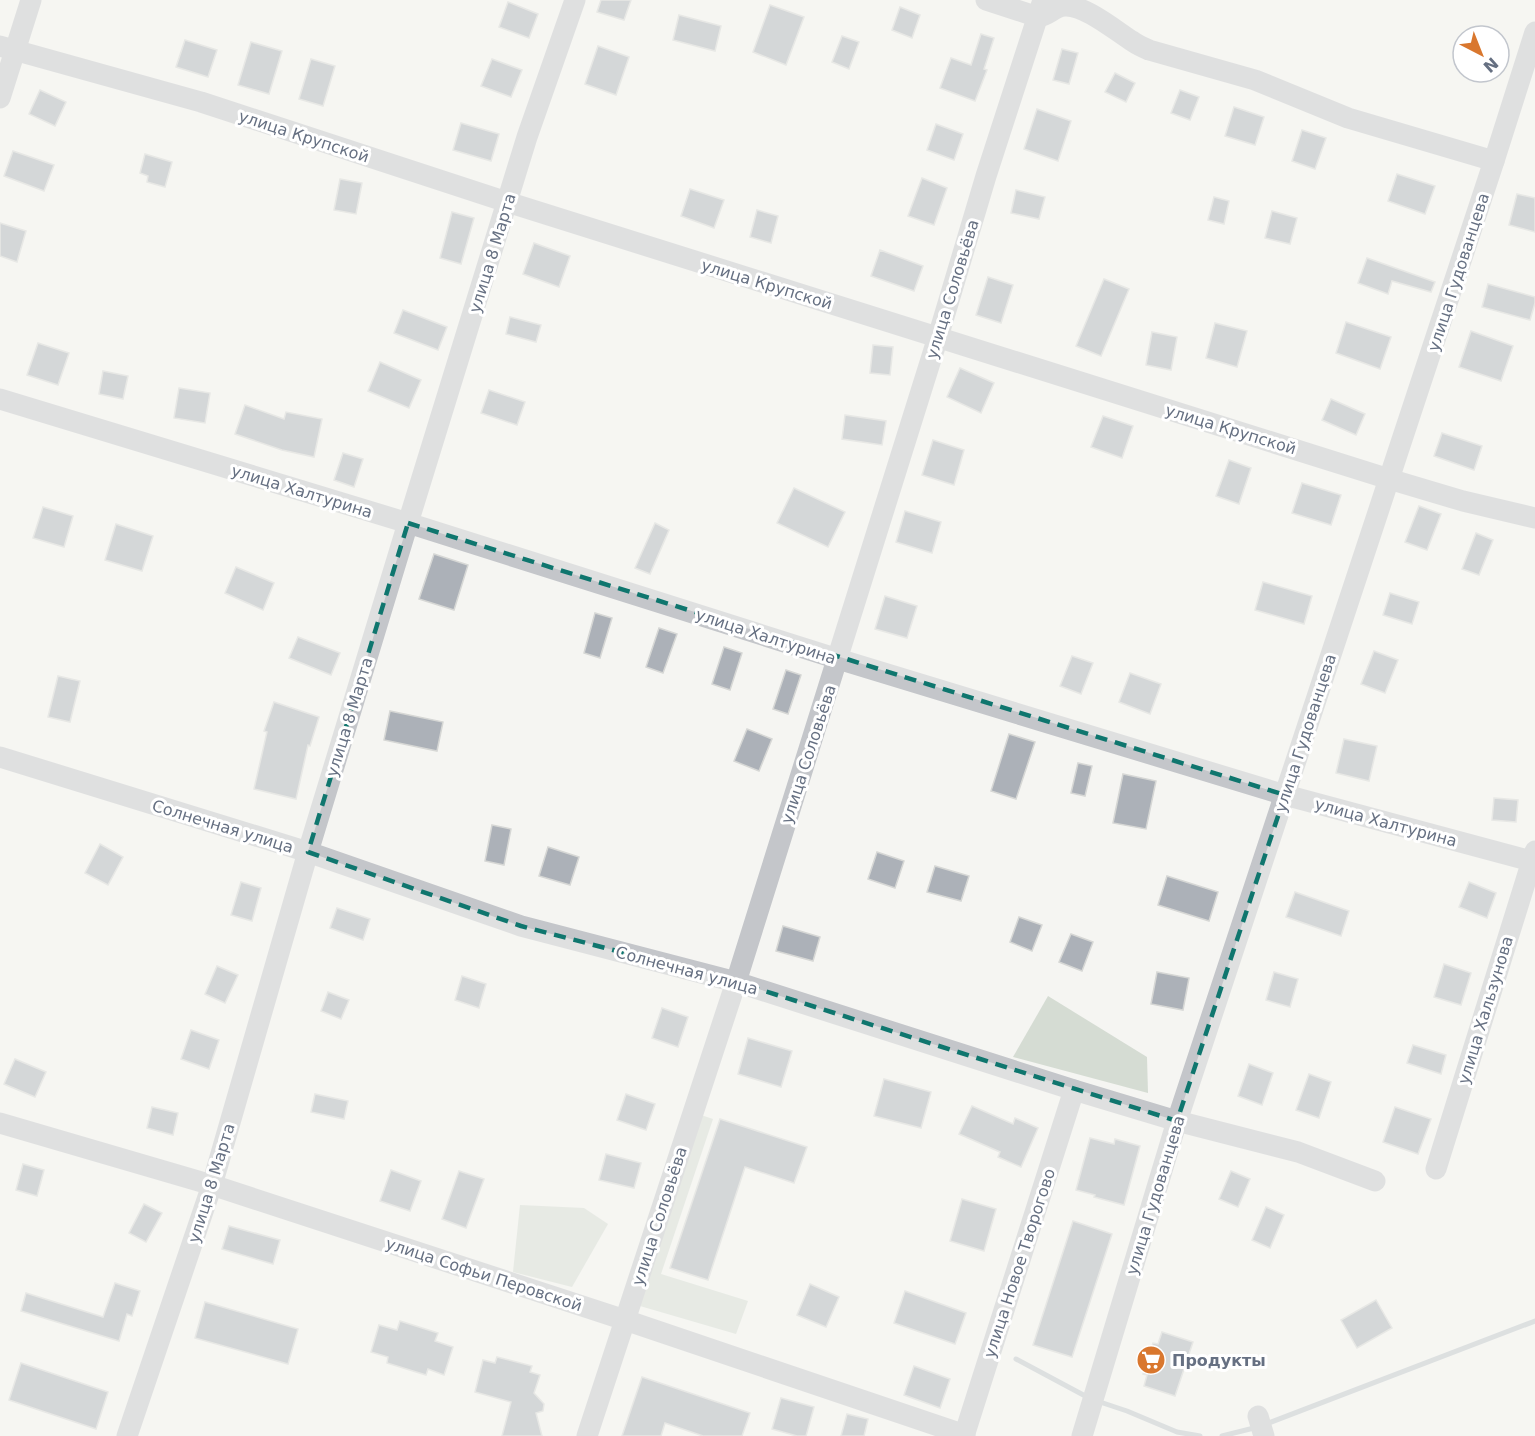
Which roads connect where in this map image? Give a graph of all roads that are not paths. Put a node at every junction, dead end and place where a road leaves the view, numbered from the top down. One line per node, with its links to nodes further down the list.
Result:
1 (31, 0): 6 (street)
2 (575, 0): 9 (street, улица 8 Марта)
3 (986, 0): 4 (street)
4 (1041, 9): 8 (street); 10 (street, улица Соловьёва)
5 (1535, 32): 8 (street, улица Гудованцева)
6 (7, 48): 7 (street); 9 (street, улица Крупской)
7 (0, 98)
8 (1494, 161): 12 (street, улица Гудованцева)
9 (507, 202): 10 (street, улица Крупской); 14 (street, улица 8 Марта)
10 (938, 337): 12 (street, улица Крупской); 15 (street, улица Соловьёва)
11 (0, 399): 14 (street, улица Халтурина)
12 (1389, 479): 13 (street, улица Крупской); 17 (street, улица Гудованцева)
13 (1535, 518)
14 (408, 523): 15 (street, улица Халтурина); 18 (street, улица 8 Марта)
15 (838, 659): 17 (street, улица Халтурина); 20 (street, улица Соловьёва)
16 (0, 757): 18 (street, Солнечная улица)
17 (1285, 795): 19 (street, улица Халтурина); 22 (street, улица Гудованцева)
18 (308, 852): 20 (street, Солнечная улица); 26 (street, улица 8 Марта)
19 (1534, 858): 24 (street, улица Хальзунова)
20 (736, 982): 21 (street, Солнечная улица); 27 (street, улица Соловьёва)
21 (1074, 1090): 22 (street, Солнечная улица); 28 (street, улица Новое Творогово)
22 (1177, 1121): 25 (street, Солнечная улица); 31 (street, улица Гудованцева)
23 (0, 1123): 26 (street, улица Софьи Перовской)
24 (1436, 1169)
25 (1375, 1181)
26 (212, 1185): 27 (street, улица Софьи Перовской); 29 (street, улица 8 Марта)
27 (625, 1320): 28 (street, улица Софьи Перовской); 30 (street, улица Соловьёва)
28 (964, 1435)
29 (127, 1436)
30 (587, 1436)
31 (1082, 1436)

